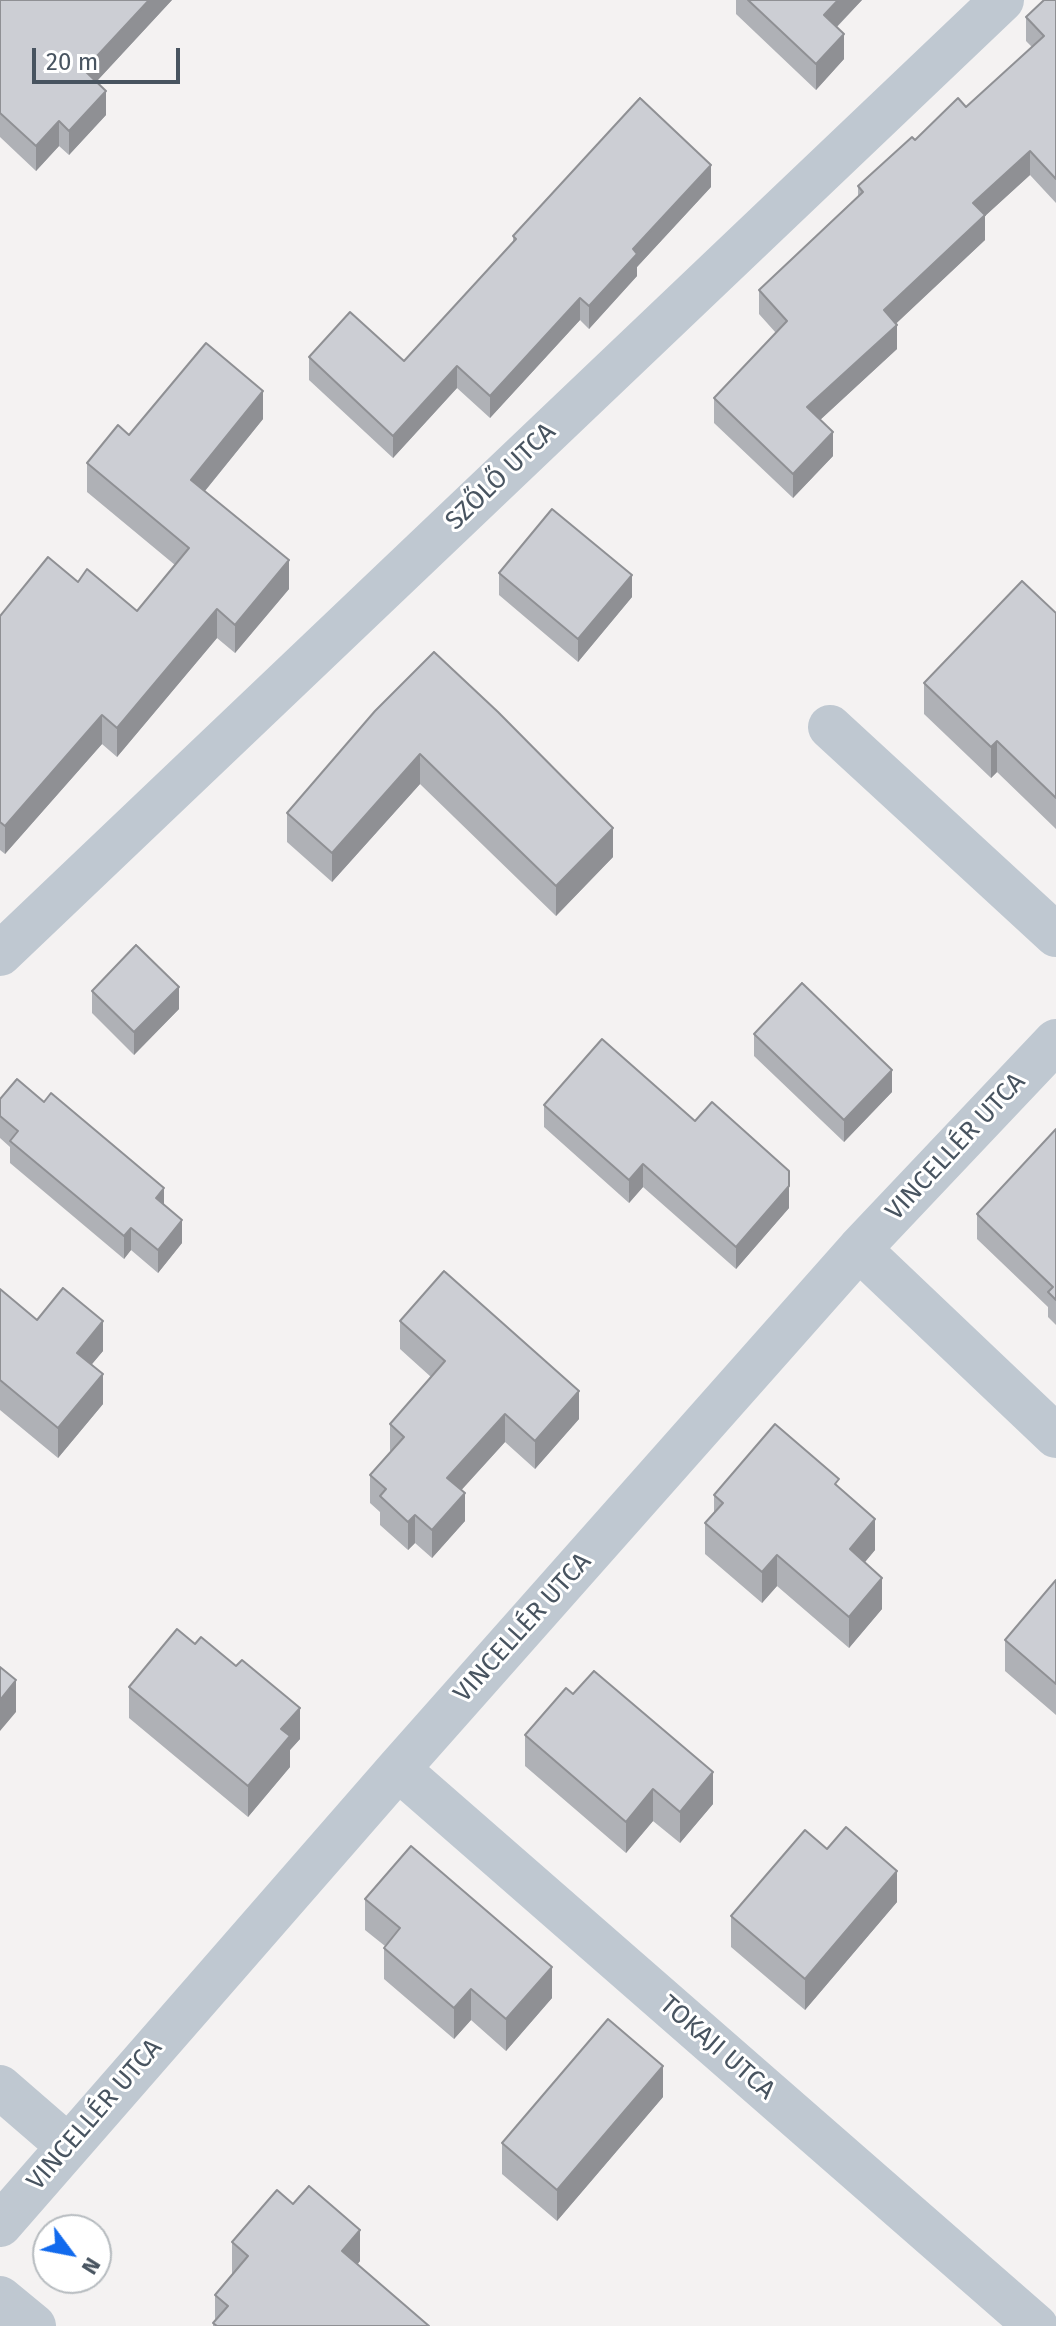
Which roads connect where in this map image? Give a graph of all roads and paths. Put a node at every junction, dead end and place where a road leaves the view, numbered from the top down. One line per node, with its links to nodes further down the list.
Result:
1 (1002, 0): 4 (street, SZŐLŐ UTCA)
2 (830, 727): 3 (street)
3 (1056, 935)
4 (0, 954)
5 (1056, 1041): 6 (street, VINCELLÉR UTCA)
6 (859, 1249): 7 (street); 8 (street, VINCELLÉR UTCA)
7 (1056, 1436)
8 (398, 1769): 10 (street, VINCELLÉR UTCA); 14 (street, TOKAJI UTCA)
9 (0, 2087): 10 (street)
10 (68, 2146): 11 (street, VINCELLÉR UTCA)
11 (0, 2225)
12 (0, 2298): 13 (street)
13 (34, 2326)
14 (1036, 2326)

